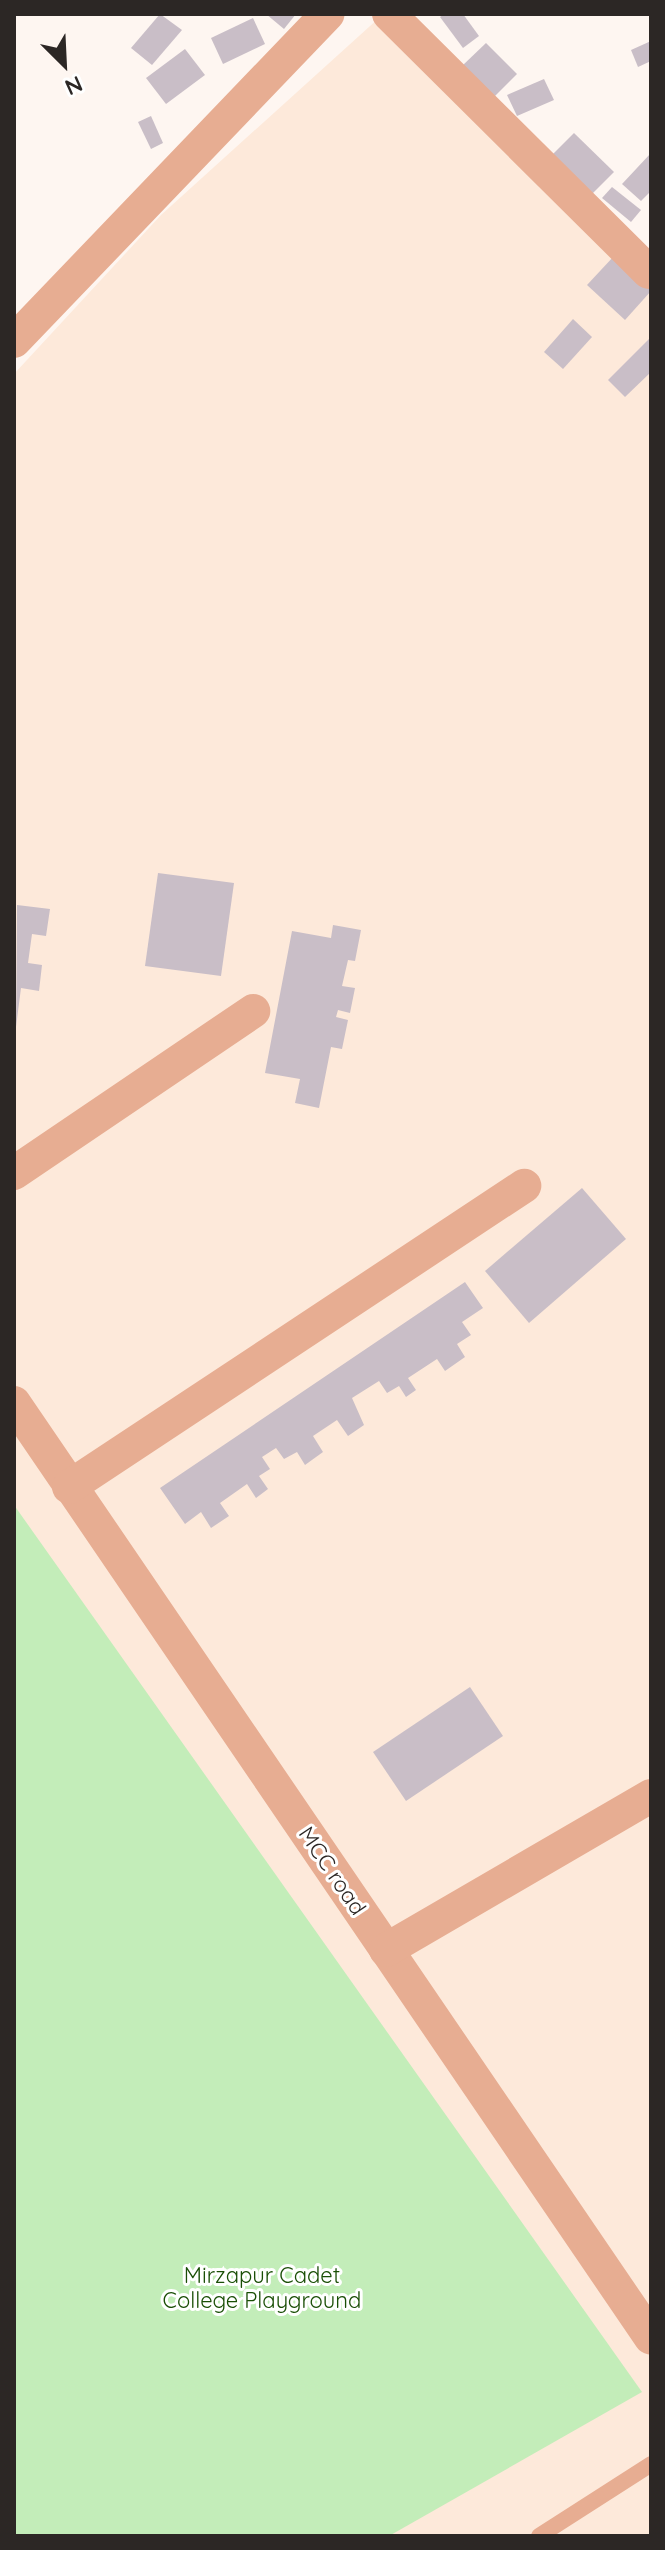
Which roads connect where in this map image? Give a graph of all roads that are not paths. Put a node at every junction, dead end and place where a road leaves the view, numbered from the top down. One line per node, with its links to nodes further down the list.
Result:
1 (328, 14): 4 (street)
2 (389, 14): 3 (street)
3 (650, 272)
4 (14, 341)
5 (253, 1011): 6 (street)
6 (14, 1173)
7 (524, 1186): 9 (street)
8 (14, 1403): 9 (street, MCC road)
9 (69, 1487): 11 (street, MCC road)
10 (651, 1796): 11 (street)
11 (386, 1950): 12 (street, MCC road)
12 (650, 2336)
13 (651, 2464): 14 (lane)
14 (539, 2536)

